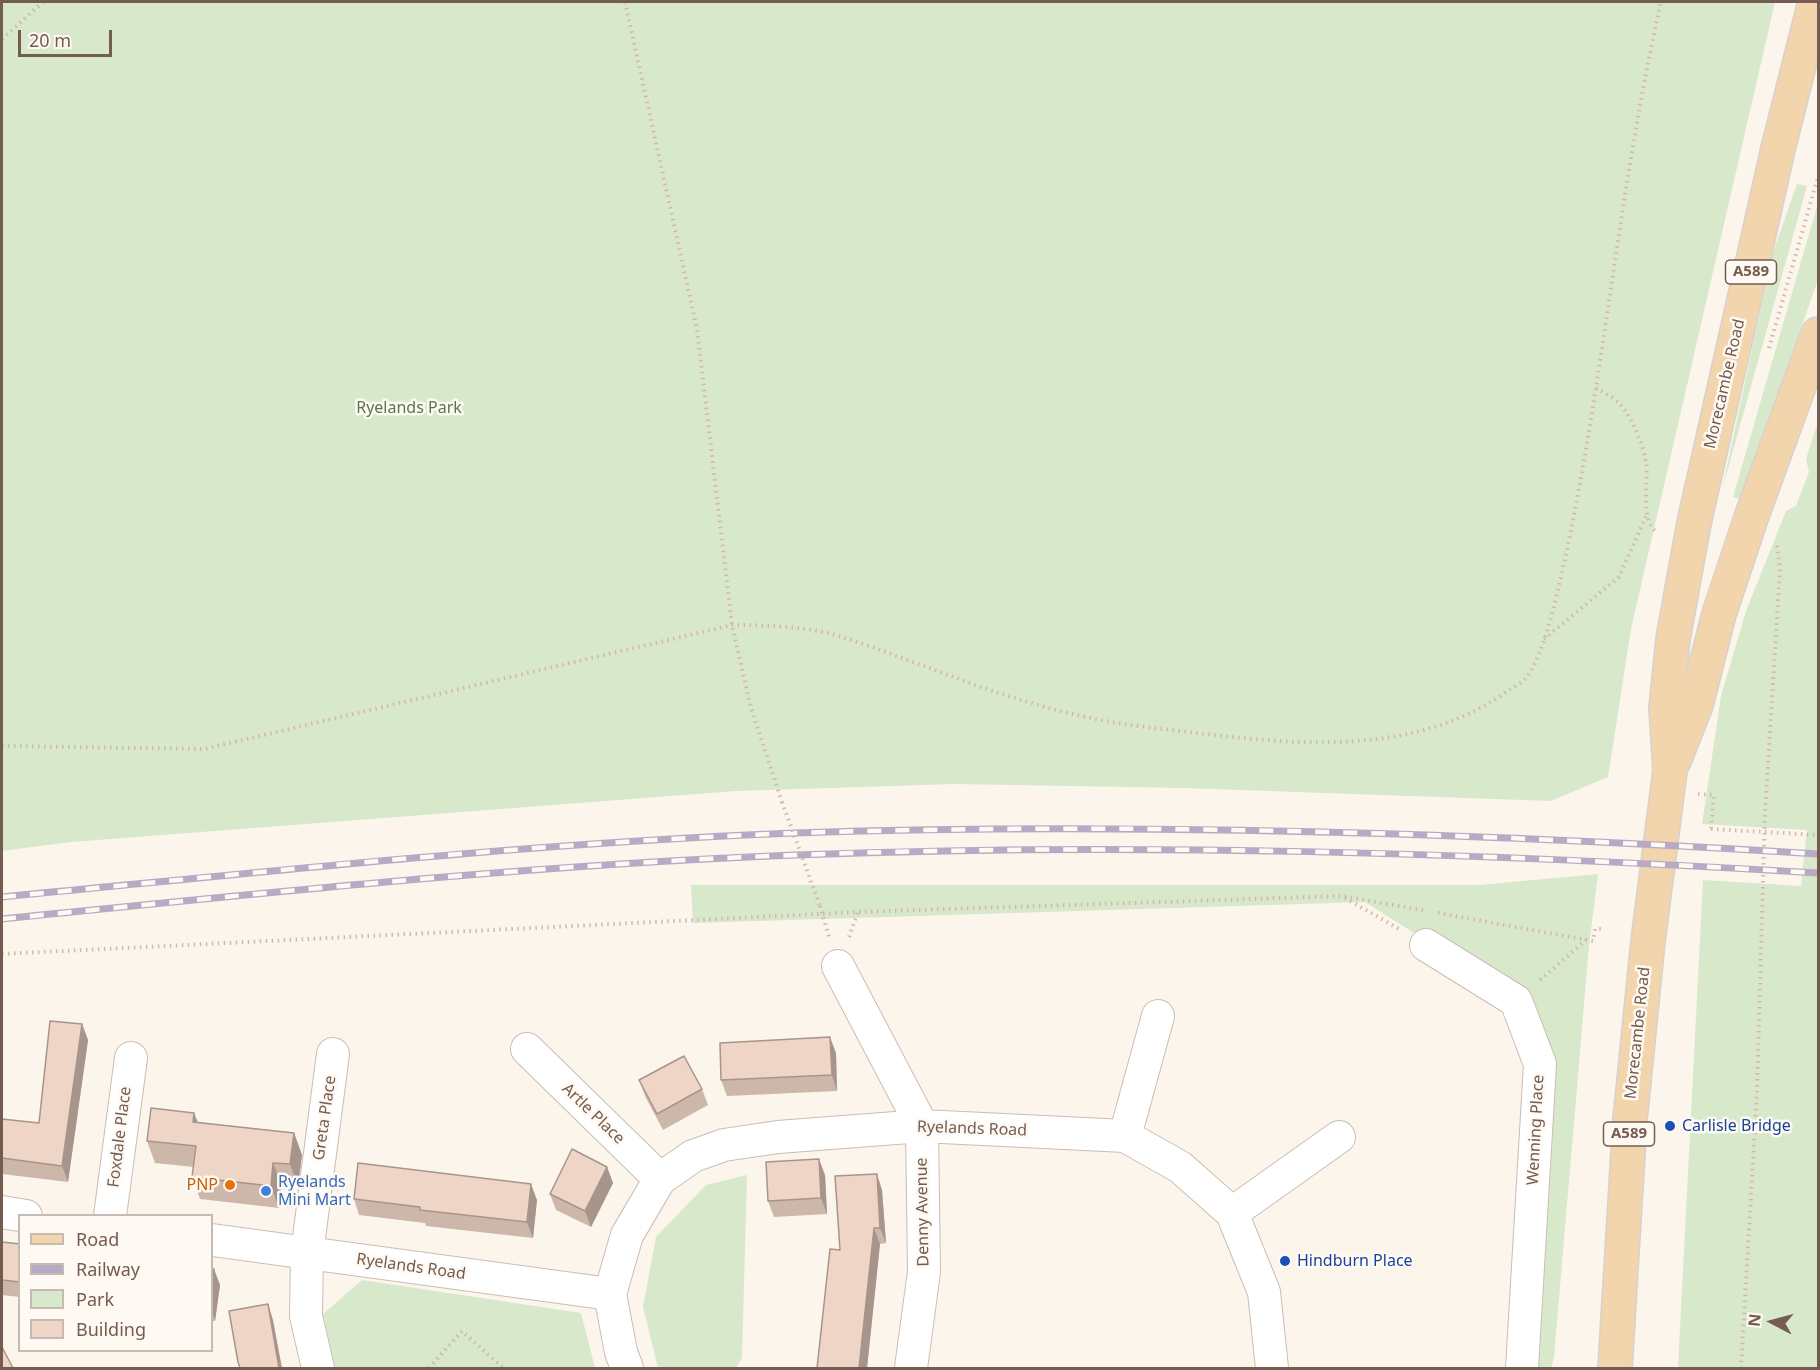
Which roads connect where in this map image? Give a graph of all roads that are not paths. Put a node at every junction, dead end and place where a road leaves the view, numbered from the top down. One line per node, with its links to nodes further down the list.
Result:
1 (1815, 2): 3 (main road, Morecambe Road / A589)
2 (1818, 334): 3 (main road, Morecambe Road / A589)
3 (1670, 771): 26 (main road, Morecambe Road / A589)
4 (1426, 945): 25 (street, Wenning Place)
5 (838, 966): 10 (street, Denny Avenue)
6 (1158, 1016): 11 (street)
7 (527, 1049): 13 (street, Artle Place)
8 (333, 1054): 19 (street, Greta Place)
9 (131, 1058): 17 (street, Foxdale Place)
10 (922, 1126): 11 (street, Ryelands Road); 13 (street, Ryelands Road); 23 (street, Denny Avenue)
11 (1125, 1136): 15 (street, Ryelands Road)
12 (1339, 1137): 15 (street)
13 (660, 1179): 20 (street, Ryelands Road)
14 (2, 1212): 16 (street)
15 (1232, 1213): 24 (street, Ryelands Road)
16 (18, 1214)
17 (110, 1214)
18 (213, 1240): 19 (street, Ryelands Road)
19 (307, 1253): 20 (street, Ryelands Road); 21 (street, Greta Place)
20 (610, 1294): 22 (street, Ryelands Road)
21 (318, 1368)
22 (627, 1368)
23 (910, 1368)
24 (1272, 1368)
25 (1522, 1368)
26 (1615, 1368)

